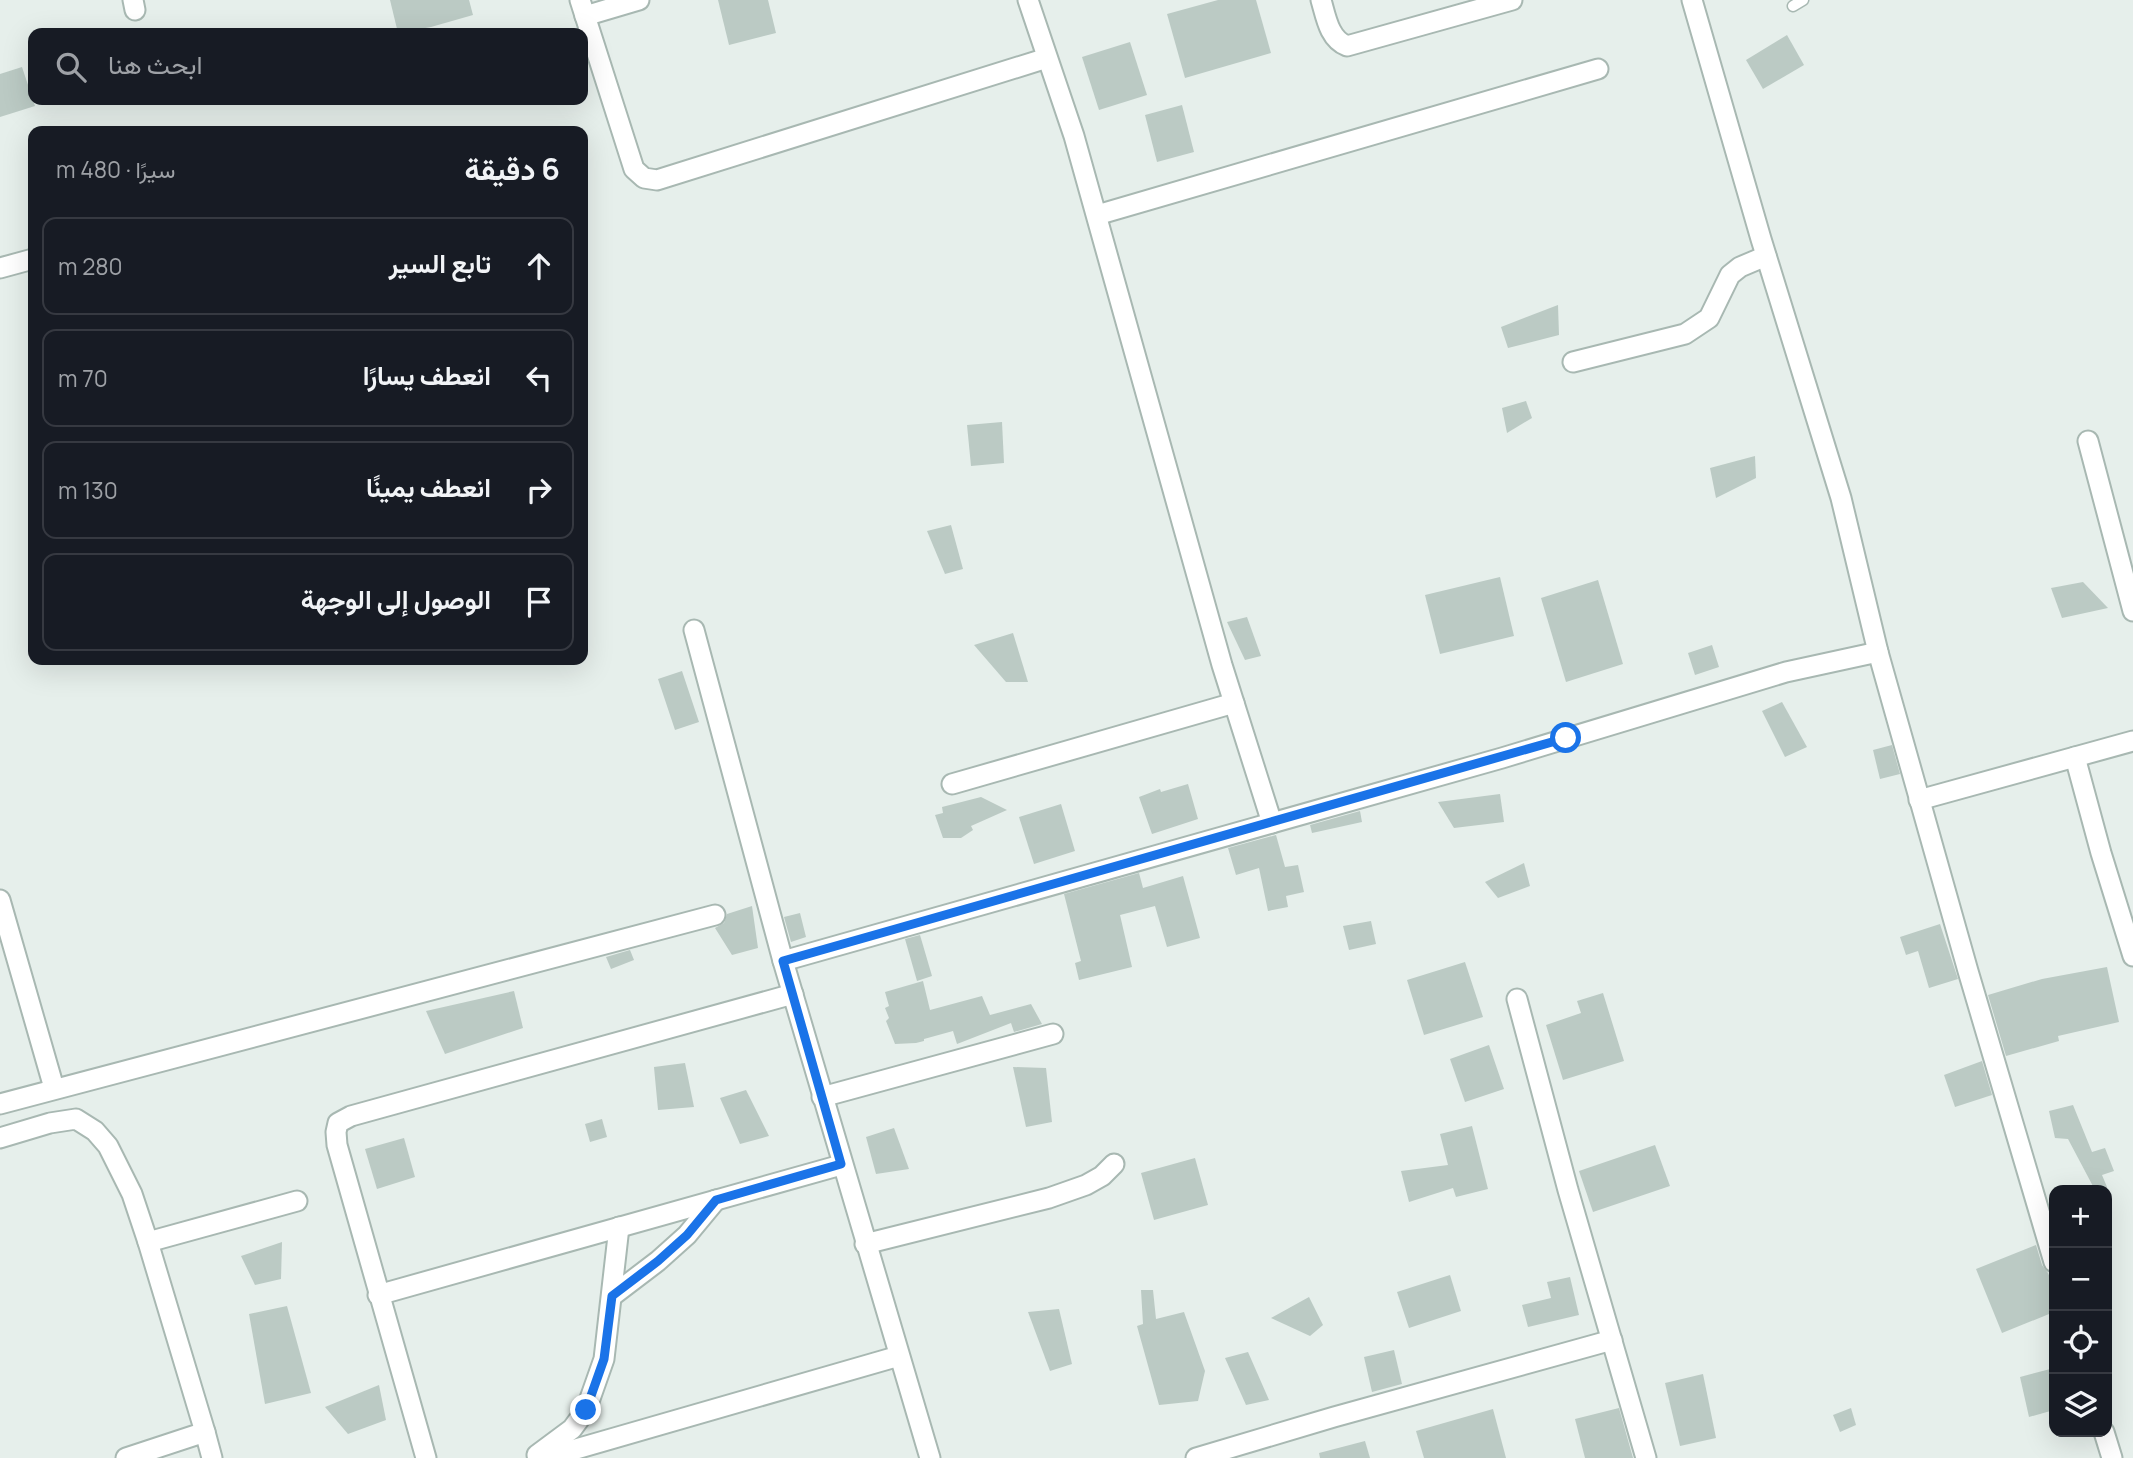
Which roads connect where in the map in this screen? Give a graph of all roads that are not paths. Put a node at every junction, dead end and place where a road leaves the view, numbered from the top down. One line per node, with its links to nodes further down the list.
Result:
1 (639, 0): 8 (street)
2 (1028, 0): 9 (street)
3 (1321, 0): 4 (street)
4 (1512, 0)
5 (1692, 0): 12 (street)
6 (1803, 0): 7 (lane)
7 (1793, 6)
8 (583, 8): 9 (street)
9 (1047, 58): 11 (street)
10 (1598, 69): 11 (street)
11 (1097, 215): 20 (street)
12 (1766, 256): 15 (street); 19 (street)
13 (28, 260): 14 (street)
14 (0, 268)
15 (1573, 362)
16 (2088, 441): 17 (street)
17 (2133, 611)
18 (694, 630): 29 (street)
19 (1878, 652): 24 (street); 25 (street)
20 (1234, 703): 23 (street); 25 (street)
21 (2133, 741): 22 (street)
22 (2075, 757): 24 (street); 28 (street)
23 (952, 784)
24 (1919, 800): 44 (street)
25 (1272, 822): 29 (street)
26 (0, 900): 33 (street)
27 (715, 915): 33 (street)
28 (2133, 956)
29 (783, 961): 30 (street)
30 (793, 994): 34 (street); 45 (street)
31 (1517, 999): 47 (street)
32 (1053, 1034): 34 (street)
33 (54, 1088): 35 (street)
34 (822, 1097): 37 (street)
35 (0, 1104)
36 (0, 1138): 42 (street)
37 (841, 1164): 40 (street); 43 (street)
38 (1114, 1164): 43 (street)
39 (297, 1200): 42 (street)
40 (716, 1200): 41 (street); 46 (street)
41 (619, 1227): 45 (street); 46 (street)
42 (148, 1242): 49 (street)
43 (866, 1244): 48 (street)
44 (2050, 1248)
45 (378, 1295): 53 (street)
46 (612, 1296): 54 (street)
47 (1612, 1340): 57 (street); 58 (street)
48 (899, 1356): 55 (street); 56 (street)
49 (205, 1432): 51 (street); 52 (street)
50 (2106, 1437): 59 (street)
51 (126, 1458)
52 (212, 1458)
53 (426, 1458)
54 (534, 1458)
55 (545, 1458)
56 (930, 1458)
57 (1196, 1458)
58 (1646, 1458)
59 (2112, 1458)

